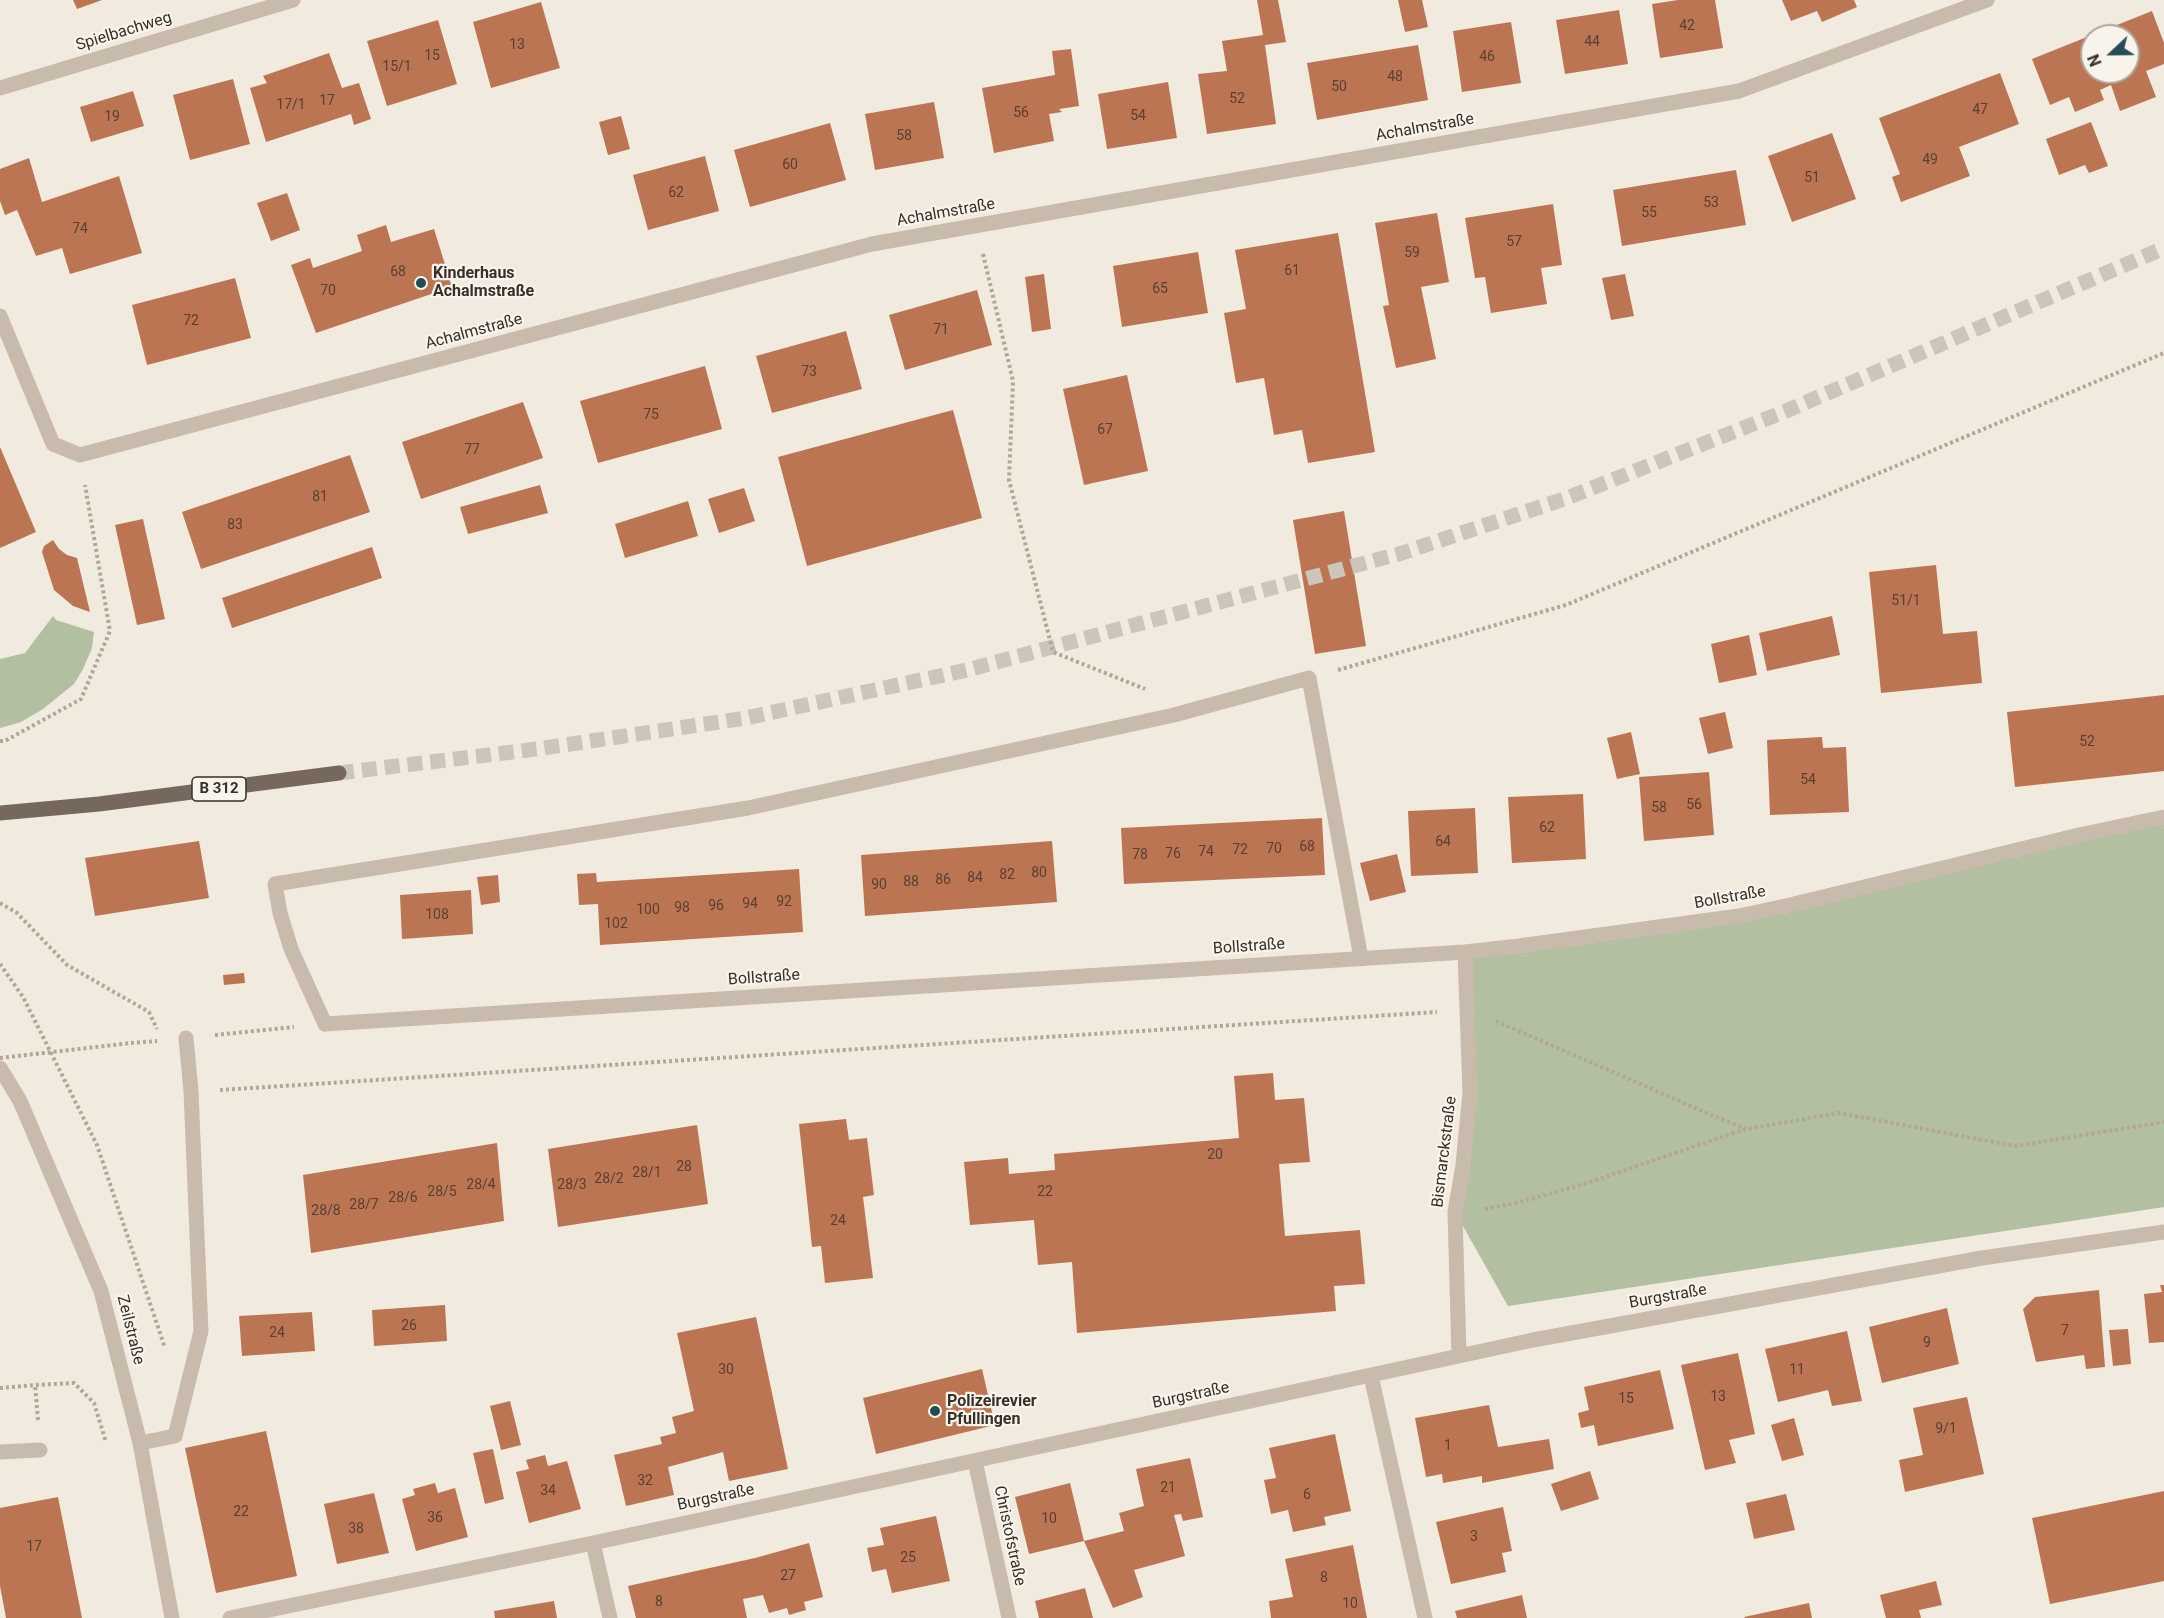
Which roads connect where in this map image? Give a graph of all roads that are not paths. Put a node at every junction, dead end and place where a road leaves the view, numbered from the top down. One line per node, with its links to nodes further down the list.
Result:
1 (293, 0): 3 (street, Spielbachweg)
2 (1987, 0): 4 (street, Achalmstraße)
3 (0, 88)
4 (0, 316)
5 (339, 773): 6 (main road, B 312)
6 (0, 813)
7 (2164, 817): 8 (street, Bollstraße)
8 (1465, 952): 9 (street, Bollstraße); 13 (street, Bismarckstraße)
9 (1361, 958): 9 (street, Bollstraße)
10 (186, 1038): 15 (street)
11 (0, 1068): 15 (street, Zeilstraße)
12 (2164, 1232): 13 (street, Burgstraße)
13 (1459, 1356): 14 (street, Burgstraße)
14 (1371, 1376): 18 (street, Burgstraße); 24 (street)
15 (140, 1443): 20 (street, Zeilstraße)
16 (40, 1450): 17 (street)
17 (0, 1452)
18 (975, 1461): 19 (street, Burgstraße); 23 (street, Christofstraße)
19 (593, 1543): 21 (street, Burgstraße); 22 (street)
20 (172, 1618)
21 (230, 1618)
22 (610, 1618)
23 (1009, 1618)
24 (1425, 1618)

